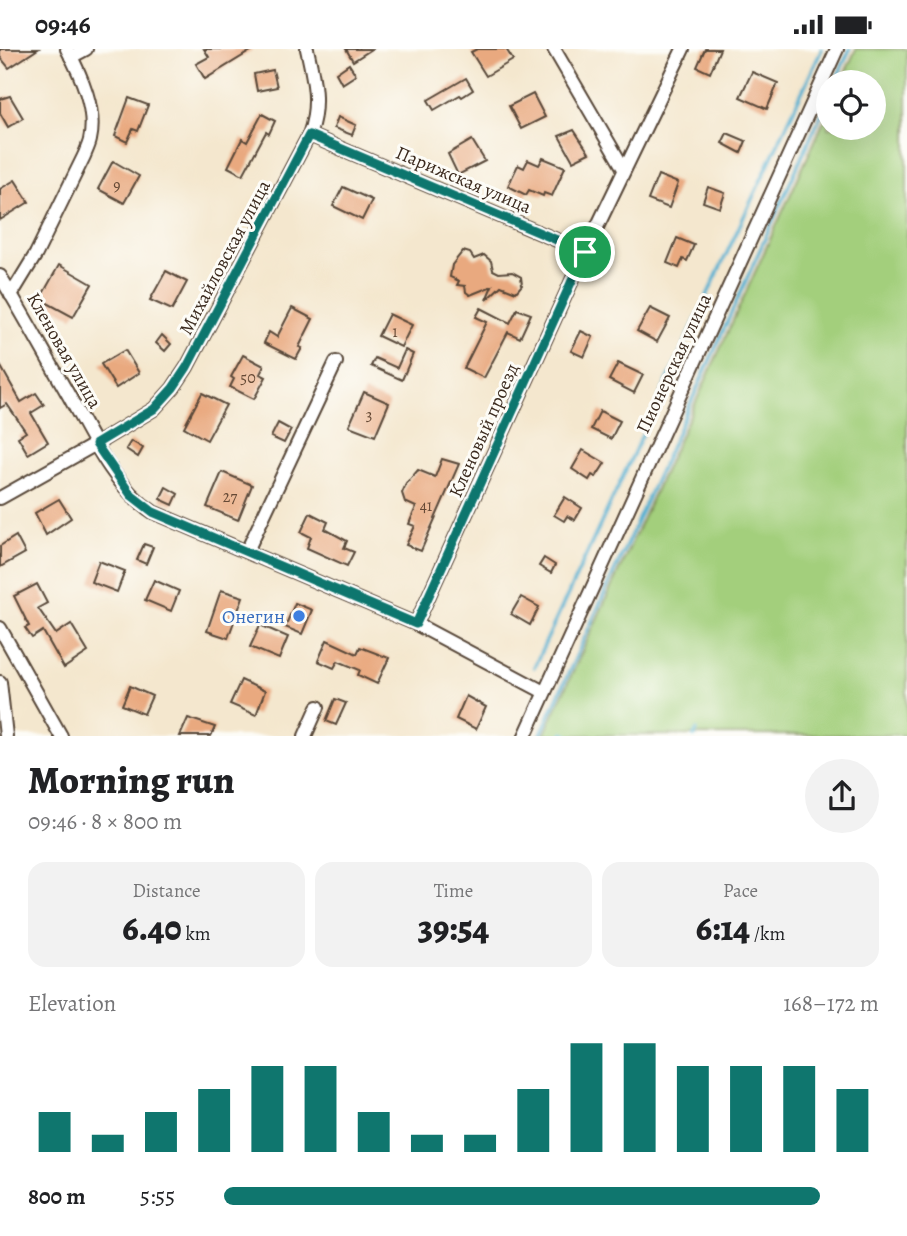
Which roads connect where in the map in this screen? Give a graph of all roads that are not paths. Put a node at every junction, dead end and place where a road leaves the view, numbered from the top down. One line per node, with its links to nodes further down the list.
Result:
1 (86, 49): 6 (street)
2 (307, 49): 7 (street, Михайловская улица)
3 (554, 49): 8 (street)
4 (683, 49): 8 (street)
5 (837, 49): 19 (street, Пионерская улица)
6 (69, 53): 11 (street)
7 (309, 135): 9 (street, Парижская улица); 13 (street, Михайловская улица)
8 (624, 169): 9 (street)
9 (585, 252): 16 (street, Кленовый проезд)
10 (0, 276): 11 (street, Кленовая улица)
11 (11, 295): 13 (street, Кленовая улица)
12 (336, 362): 15 (street)
13 (96, 444): 14 (street, Михайловская улица); 15 (street, Кленовая улица)
14 (0, 498)
15 (247, 551): 16 (street, Кленовая улица)
16 (416, 624): 19 (street, Кленовая улица)
17 (0, 628): 22 (street)
18 (0, 682): 21 (street)
19 (544, 692): 24 (street, Пионерская улица)
20 (318, 707): 23 (street)
21 (6, 736)
22 (61, 736)
23 (305, 736)
24 (525, 736)

